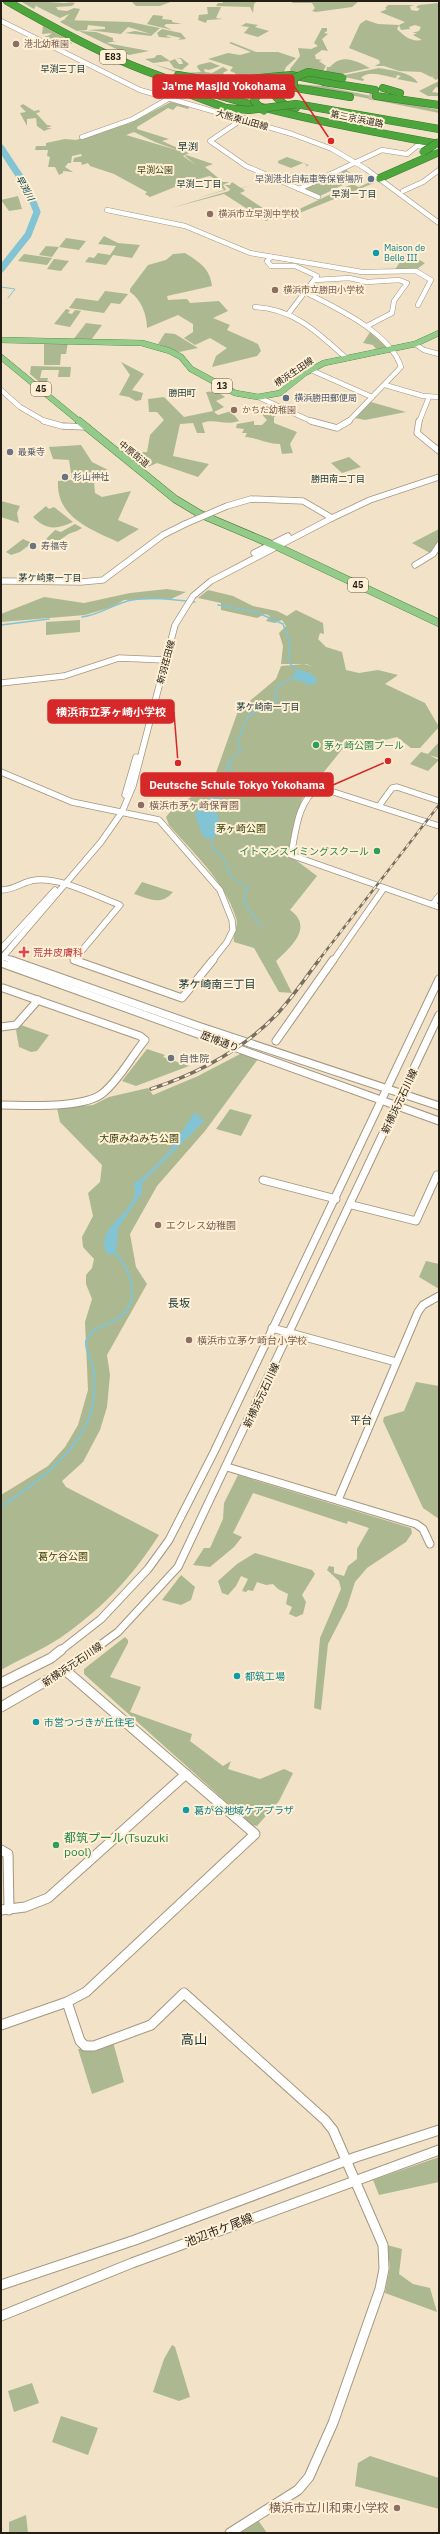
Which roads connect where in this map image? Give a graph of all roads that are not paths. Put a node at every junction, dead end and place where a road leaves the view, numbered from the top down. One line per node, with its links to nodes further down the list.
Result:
1 (7, 1): 5 (highway, 第三京浜道路 / E83)
2 (18, 1): 6 (highway, 第三京浜道路 / E83)
3 (1, 20): 4 (street, 大熊東山田線)
4 (34, 37): 16 (street, 大熊東山田線); 21 (street, 大熊東山田線)
5 (88, 46): 7 (highway); 25 (highway, 第三京浜道路 / E83)
6 (120, 55): 8 (highway); 23 (highway, 第三京浜道路 / E83)
7 (147, 76): 12 (highway, bridge); 19 (highway, bridge)
8 (338, 83): 9 (highway); 9 (highway); 11 (highway, bridge); 12 (highway); 13 (highway)
9 (360, 83): 13 (highway)
10 (318, 84): 11 (highway); 14 (highway); 23 (highway)
11 (295, 86): 19 (highway)
12 (260, 88): 14 (highway); 25 (highway, bridge)
13 (377, 91): 14 (highway); 15 (highway); 15 (highway)
14 (349, 93)
15 (402, 97): 17 (highway); 18 (highway); 20 (highway)
16 (166, 99): 21 (street, 大熊東山田線); 24 (street)
17 (439, 100)
18 (439, 104)
19 (315, 106): 22 (highway)
20 (439, 109)
21 (243, 119): 28 (street, 大熊東山田線); 31 (street)
22 (439, 130)
23 (394, 131): 26 (highway, 第三京浜道路 / E83)
24 (81, 136)
25 (429, 142): 26 (highway, 第三京浜道路 / E83)
26 (439, 142): 30 (highway, bridge)
27 (438, 152): 28 (street); 30 (highway)
28 (358, 161): 30 (street, 大熊東山田線); 31 (street)
29 (439, 170): 32 (street)
30 (380, 176): 32 (street, 大熊東山田線); 36 (street, 大熊東山田線)
31 (299, 189): 33 (street)
32 (403, 191): 35 (street, 大熊東山田線)
33 (318, 198)
34 (107, 210): 37 (street)
35 (439, 218)
36 (439, 223)
37 (271, 257): 38 (street); 40 (street)
38 (359, 272): 39 (street); 42 (street)
39 (354, 279): 40 (street); 45 (street)
40 (314, 280): 41 (street)
41 (305, 292): 44 (street); 45 (street)
42 (418, 304)
43 (255, 307): 44 (street)
44 (289, 313): 52 (street)
45 (367, 326): 49 (street)
46 (439, 333): 48 (main road, 横浜生田線 / 13)
47 (1, 340): 56 (main road, 横浜生田線 / 13)
48 (415, 344): 49 (main road, 横浜生田線 / 13); 50 (street)
49 (389, 348): 52 (main road, 横浜生田線 / 13); 54 (street)
50 (439, 354)
51 (1, 357): 60 (main road, 中原街道 / 45)
52 (344, 357): 53 (main road, 横浜生田線 / 13)
53 (311, 370): 56 (main road, 横浜生田線 / 13); 57 (street)
54 (385, 385): 57 (street); 58 (street)
55 (1, 390): 60 (street)
56 (258, 397): 57 (street)
57 (372, 397)
58 (429, 397): 59 (street); 61 (street)
59 (439, 397)
60 (87, 428): 66 (main road, 中原街道 / 45)
61 (439, 451)
62 (439, 473): 64 (street, 新羽荏田線)
63 (439, 477): 64 (street, 新羽荏田線)
64 (330, 517): 66 (street, 新羽荏田線); 66 (street, 新羽荏田線); 68 (street, bridge)
65 (439, 546): 67 (street)
66 (273, 547): 69 (main road, 中原街道 / 45); 70 (main road, 中原街道 / 45); 71 (street, 新羽荏田線)
67 (415, 565)
68 (1, 581)
69 (439, 623)
70 (439, 626)
71 (164, 660): 72 (street); 76 (street, 新羽荏田線)
72 (1, 683)
73 (1, 772): 76 (street)
74 (439, 801): 75 (street)
75 (379, 806): 77 (street); 79 (street)
76 (120, 812): 78 (street, 新羽荏田線); 78 (street)
77 (439, 826)
78 (62, 885): 80 (street); 83 (street, 新羽荏田線); 84 (street, 新羽荏田線)
79 (384, 888): 82 (street); 90 (street)
80 (1, 890)
81 (439, 896): 82 (street)
82 (436, 905)
83 (1, 949)
84 (2, 959): 91 (street, 歴博通り); 93 (street, 歴博通り)
85 (439, 979): 91 (street, 新横浜元石川線)
86 (3, 988): 87 (street)
87 (38, 1000): 89 (street); 94 (street)
88 (439, 1015): 92 (street, 新横浜元石川線)
89 (1, 1027)
90 (276, 1041)
91 (387, 1088): 92 (street, 歴博通り); 93 (street, 新横浜元石川線)
92 (403, 1094): 95 (street, 新横浜元石川線); 96 (street, 歴博通り)
93 (381, 1101): 95 (street, 歴博通り); 100 (street, 新横浜元石川線)
94 (1, 1105)
95 (397, 1106): 97 (street, 歴博通り); 101 (street, 新横浜元石川線)
96 (439, 1106)
97 (439, 1121)
98 (439, 1176): 101 (street)
99 (263, 1180): 100 (street)
100 (336, 1199): 104 (street, 新横浜元石川線)
101 (352, 1205): 103 (street, 新横浜元石川線)
102 (439, 1296): 107 (street)
103 (298, 1316): 104 (street); 105 (street, 新横浜元石川線)
104 (272, 1328): 105 (street); 106 (street, 新横浜元石川線)
105 (290, 1333): 106 (street); 107 (street); 108 (street, 新横浜元石川線)
106 (264, 1347): 112 (street, 新横浜元石川線)
107 (396, 1362): 109 (street)
108 (227, 1467): 109 (street); 111 (street, 新横浜元石川線)
109 (338, 1500): 110 (street)
110 (430, 1544)
111 (65, 1670): 113 (street, 新横浜元石川線); 114 (street)
112 (1, 1684)
113 (1, 1707)
114 (186, 1774): 116 (street); 117 (street)
115 (1, 1850): 116 (street)
116 (5, 1910)
117 (67, 2002): 118 (street); 121 (street)
118 (1, 2025)
119 (439, 2130): 121 (street, 池辺市ケ尾線)
120 (439, 2150): 122 (street, 池辺市ケ尾線)
121 (348, 2160): 122 (street); 123 (street, 池辺市ケ尾線)
122 (356, 2178): 124 (street, 池辺市ケ尾線); 125 (street)
123 (1, 2285)
124 (1, 2316)
125 (230, 2533)

